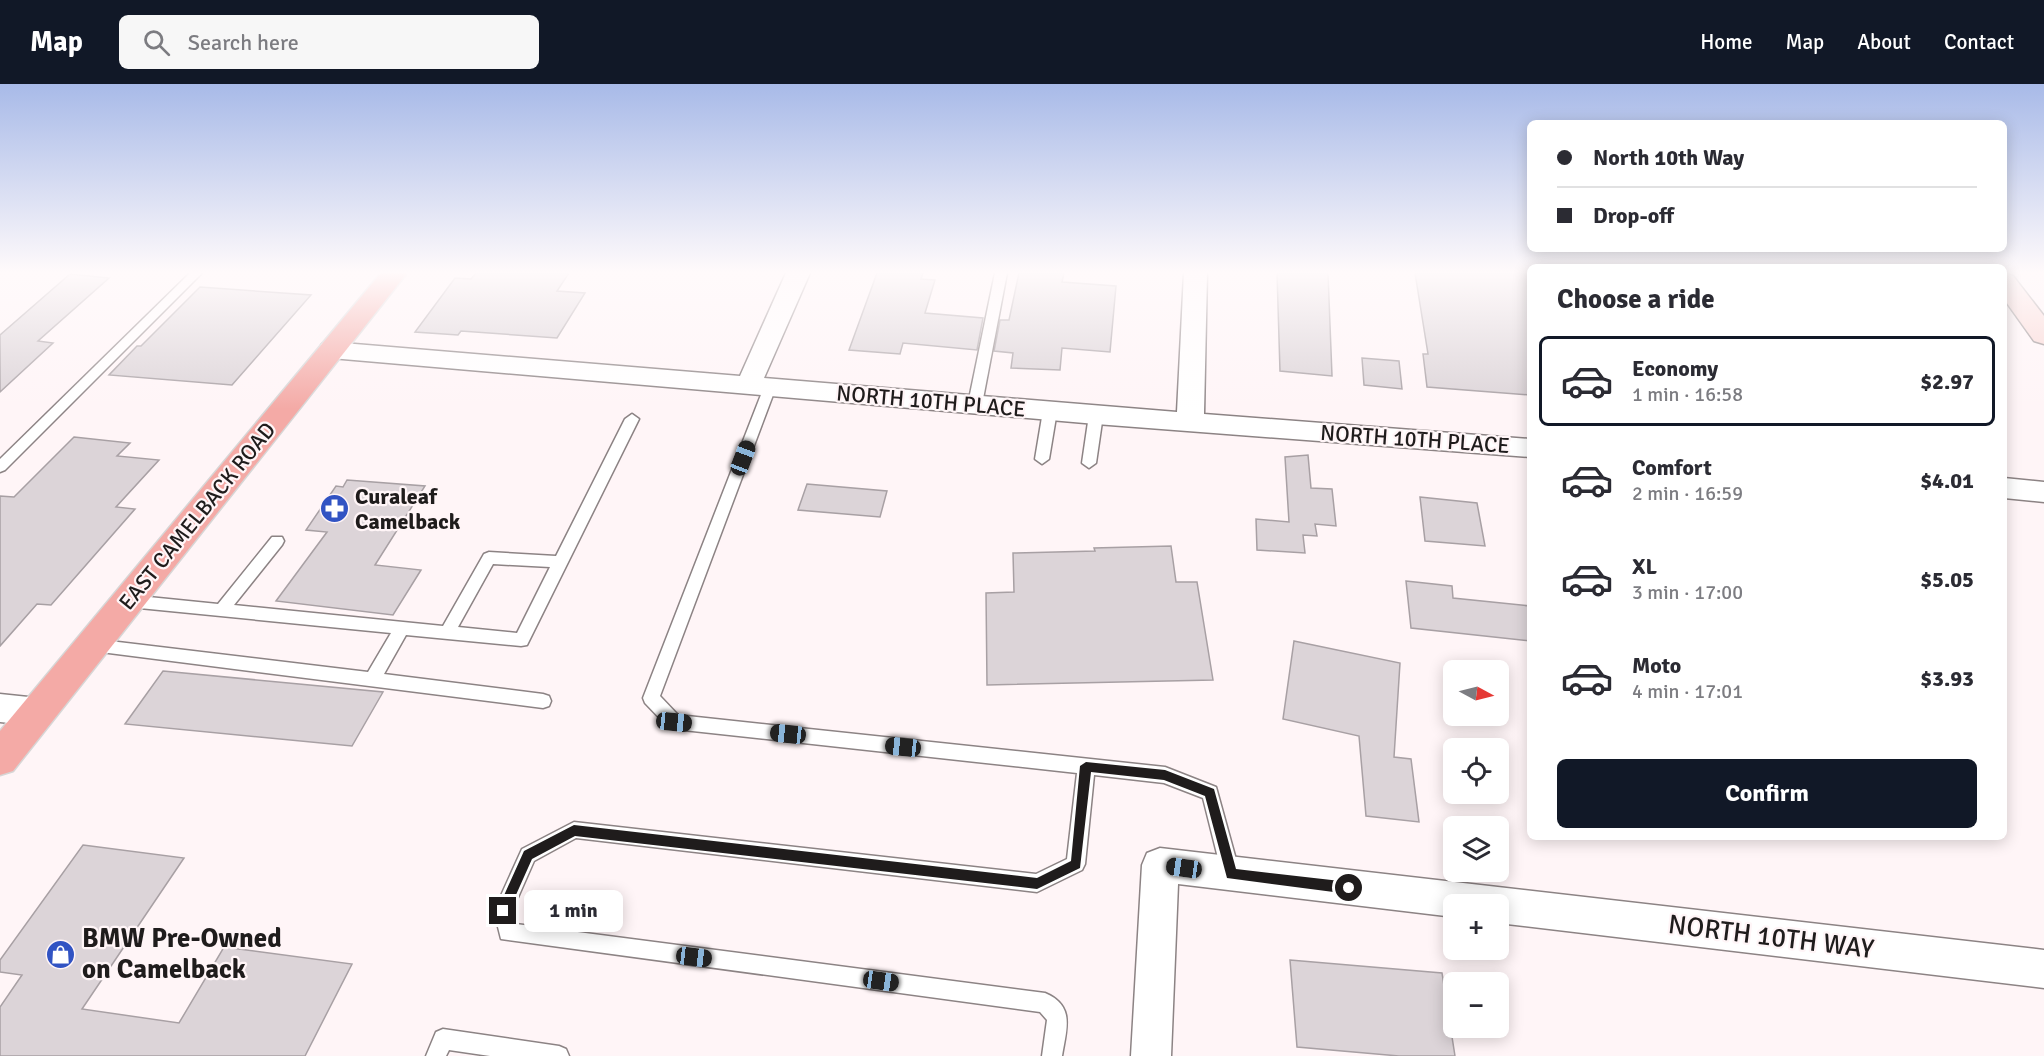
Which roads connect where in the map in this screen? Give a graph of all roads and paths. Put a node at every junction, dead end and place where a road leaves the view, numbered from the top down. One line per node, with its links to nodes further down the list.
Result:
1 (150, 318): 18 (lane)
2 (357, 318): 8 (main road, EAST CAMELBACK ROAD)
3 (782, 318): 9 (street)
4 (992, 318): 10 (lane)
5 (1194, 318): 14 (street)
6 (2032, 318): 7 (street)
7 (2044, 335)
8 (331, 350): 9 (street, NORTH 10TH PLACE); 23 (main road, EAST CAMELBACK ROAD)
9 (759, 387): 10 (street, NORTH 10TH PLACE); 33 (lane)
10 (975, 404): 11 (street, NORTH 10TH PLACE)
11 (1050, 411): 12 (street, NORTH 10TH PLACE); 16 (lane)
12 (1096, 415): 14 (street, NORTH 10TH PLACE); 17 (lane)
13 (632, 418): 22 (lane)
14 (1190, 422): 15 (street, NORTH 10TH PLACE)
15 (1527, 448)
16 (1042, 459)
17 (1089, 463)
18 (0, 467)
19 (2007, 488): 20 (street)
20 (2044, 492)
21 (277, 542): 24 (lane)
22 (559, 562): 26 (lane); 26 (lane)
23 (129, 601): 24 (lane); 27 (main road, EAST CAMELBACK ROAD)
24 (222, 610): 25 (lane)
25 (402, 628): 26 (lane); 28 (lane)
26 (448, 632)
27 (93, 645): 28 (lane); 31 (main road, EAST CAMELBACK ROAD)
28 (372, 680): 29 (lane)
29 (543, 701)
30 (0, 708): 31 (street)
31 (38, 712): 32 (main road, EAST CAMELBACK ROAD)
32 (0, 759)
33 (1086, 766): 34 (lane); 40 (lane)
34 (1231, 874): 35 (street); 41 (street)
35 (1443, 898)
36 (1509, 906): 37 (street, NORTH 10TH WAY)
37 (2044, 969)
38 (440, 1048): 39 (lane)
39 (559, 1056)
40 (1052, 1056)
41 (1150, 1056)

